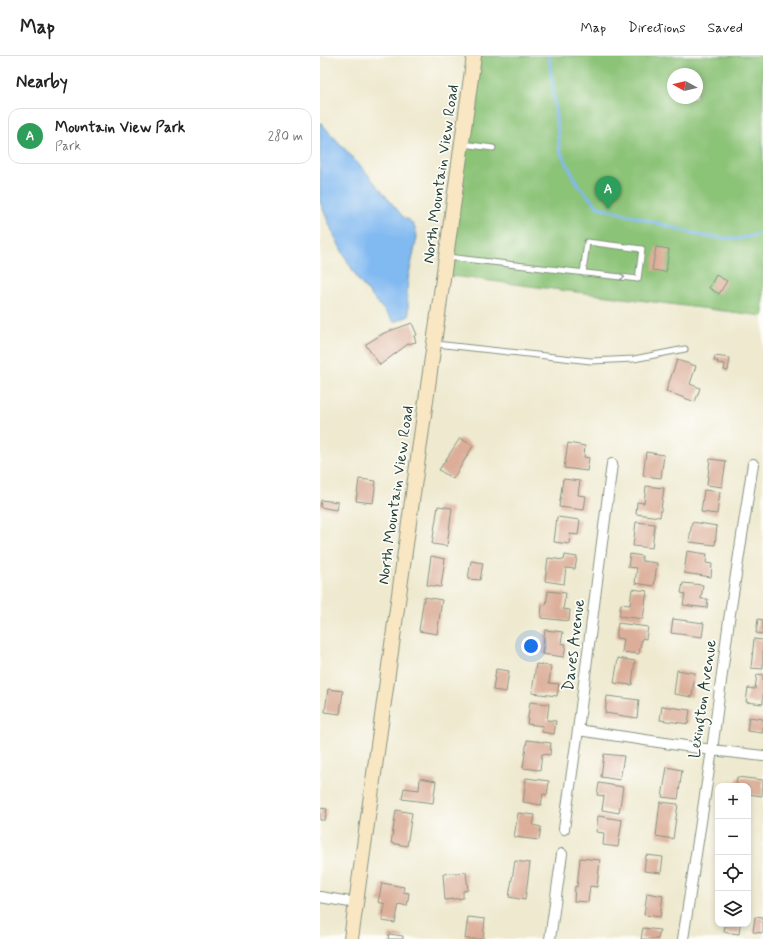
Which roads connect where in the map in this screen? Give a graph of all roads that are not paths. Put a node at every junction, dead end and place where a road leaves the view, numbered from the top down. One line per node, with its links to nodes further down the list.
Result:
1 (474, 56): 2 (street, North Mountain View Road)
2 (462, 144): 3 (lane); 4 (street, North Mountain View Road)
3 (493, 148)
4 (446, 257): 5 (lane); 6 (street, North Mountain View Road)
5 (583, 273): 5 (lane, one-way to 5)
6 (434, 344): 7 (lane); 16 (street, North Mountain View Road)
7 (685, 349)
8 (612, 464): 10 (street, Daves Avenue)
9 (752, 464): 11 (street, Lexington Avenue)
10 (578, 730): 11 (street); 13 (street, Daves Avenue)
11 (712, 750): 12 (street); 19 (street, Lexington Avenue)
12 (763, 756)
13 (564, 829)
14 (562, 854): 18 (street)
15 (320, 897): 16 (street)
16 (356, 903): 17 (street, North Mountain View Road)
17 (351, 939)
18 (550, 939)
19 (683, 939)

